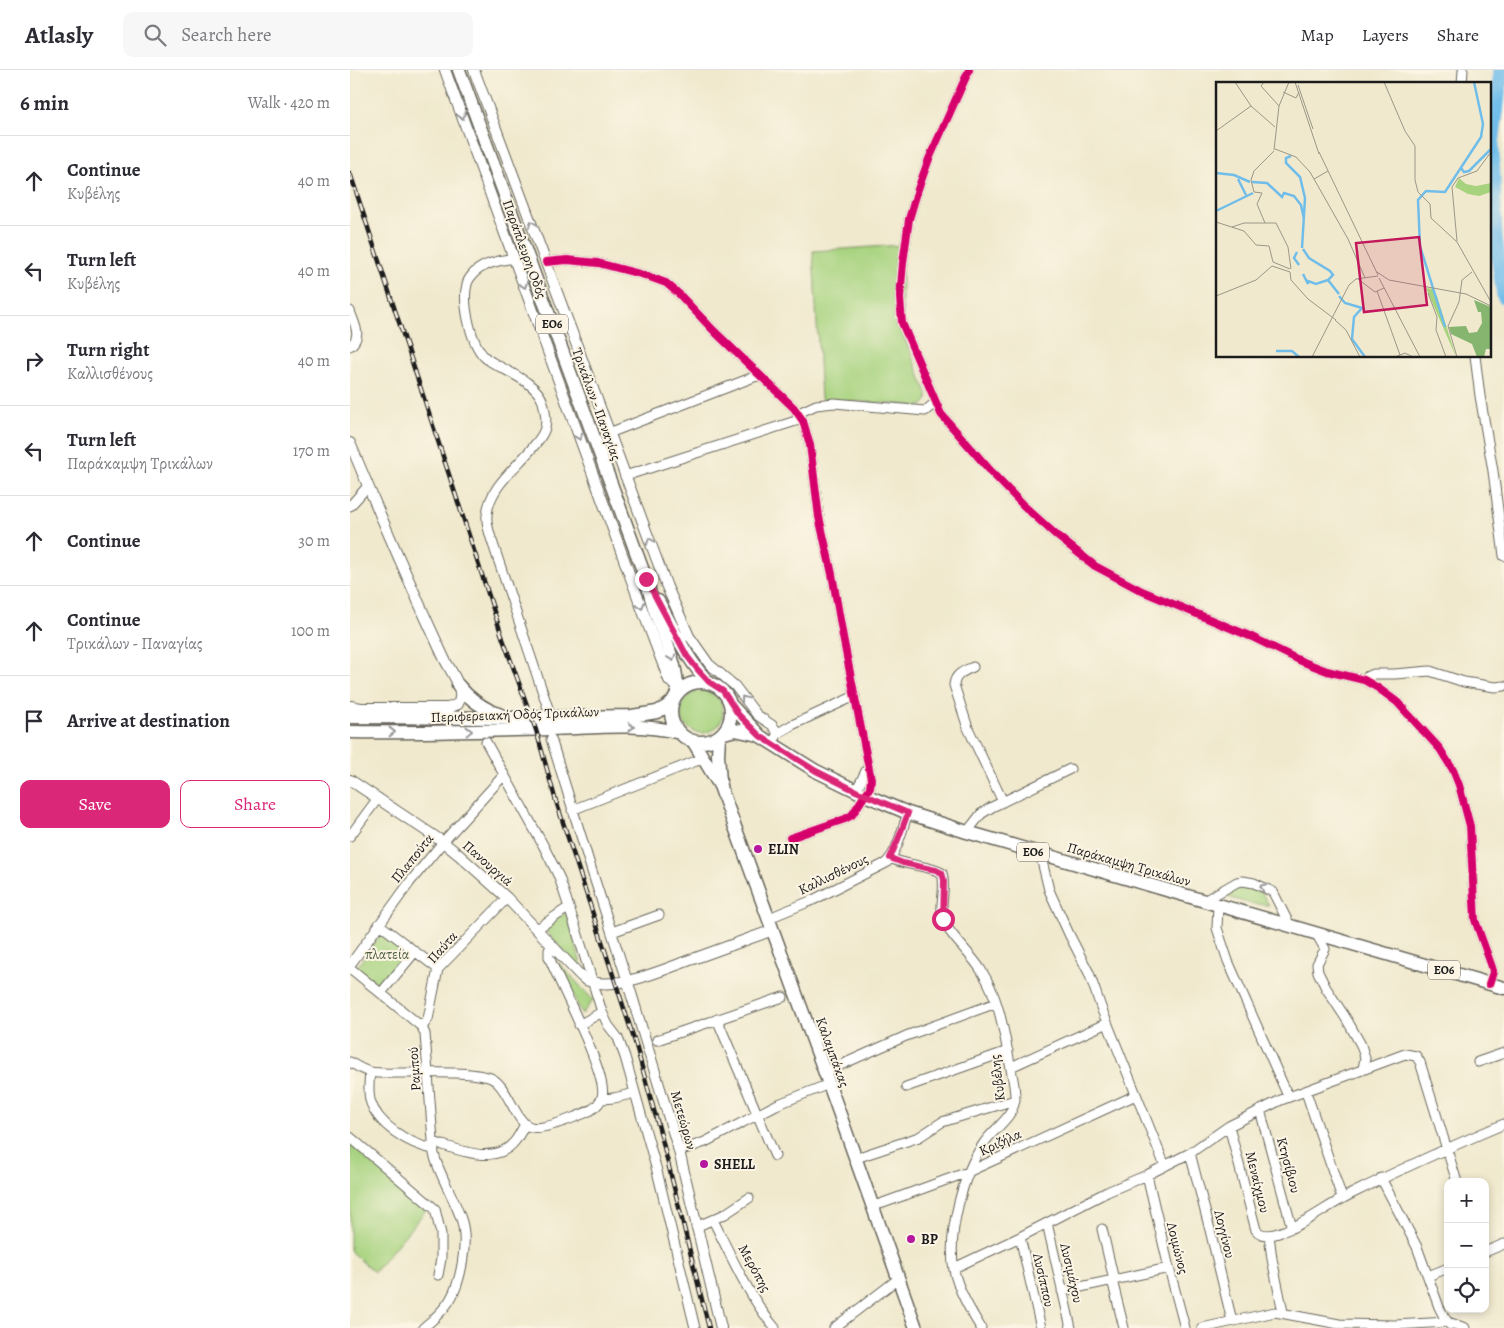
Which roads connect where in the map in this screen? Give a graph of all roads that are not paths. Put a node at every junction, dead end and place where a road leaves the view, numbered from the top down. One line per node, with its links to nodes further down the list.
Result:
1 (445, 70): 5 (street, Παράπλευρη Οδός, one-way to 5)
2 (459, 70): 21 (main road, Τρικάλων - Παναγίας / ΕΟ6)
3 (474, 70): 6 (street, Παράπλευρη Οδός, one-way to 3)
4 (969, 70): 11 (street)
5 (514, 258): 28 (street, Παράπλευρη Οδός, one-way to 28); 33 (street)
6 (546, 262): 10 (street); 15 (street, Παράπλευρη Οδός)
7 (350, 311): 8 (street)
8 (350, 346)
9 (1475, 358): 20 (street)
10 (759, 375): 14 (street); 15 (street)
11 (935, 403): 12 (street); 13 (street)
12 (925, 411): 13 (street); 14 (street)
13 (941, 414): 24 (street)
14 (802, 415): 17 (street); 29 (street)
15 (609, 432): 17 (street, Παράπλευρη Οδός)
16 (350, 443): 18 (street)
17 (625, 476): 22 (street, Παράπλευρη Οδός, one-way to 17)
18 (368, 486): 19 (street); 26 (street)
19 (350, 506)
20 (1504, 556)
21 (646, 579): 22 (main road, Τρικάλων - Παναγίας / ΕΟ6); 28 (main road, Τρικάλων - Παναγίας / ΕΟ6, one-way to 28)
22 (683, 637): 25 (main road, Τρικάλων - Παναγίας / ΕΟ6); 40 (street, one-way to 22)
23 (973, 667): 52 (street)
24 (1364, 680): 27 (street); 78 (street)
25 (709, 682): 28 (main road); 30 (main road, ΕΟ6)
26 (458, 685): 31 (street); 34 (main road)
27 (1504, 686)
28 (676, 694): 33 (main road, Περιφερειακή Οδός Τρικάλων); 37 (main road, ΕΟ6)
29 (855, 696): 40 (street); 50 (street)
30 (731, 705): 38 (main road); 39 (main road, Παράκαμψη Τρικάλων / ΕΟ6)
31 (350, 706)
32 (350, 717): 34 (main road, Περιφερειακή Οδός Τρικάλων)
33 (551, 717): 34 (main road, Περιφερειακή Οδός Τρικάλων)
34 (510, 718)
35 (350, 732): 36 (main road, Περιφερειακή Οδός Τρικάλων)
36 (364, 732): 37 (main road, Περιφερειακή Οδός Τρικάλων, one-way to 37); 41 (main road)
37 (680, 733): 43 (main road)
38 (722, 735): 39 (main road, Παράκαμψη Τρικάλων / ΕΟ6); 43 (main road, ΕΟ6); 49 (main road, Καλαμπάκας)
39 (760, 736): 40 (main road, Παράκαμψη Τρικάλων / ΕΟ6)
40 (775, 738): 50 (main road, Παράκαμψη Τρικάλων / ΕΟ6)
41 (350, 739)
42 (551, 739): 53 (street)
43 (692, 741): 45 (main road, Καλαμπάκας)
44 (486, 742): 47 (street)
45 (705, 760): 49 (main road, Καλαμπάκας); 53 (street)
46 (1070, 769): 52 (street)
47 (504, 775): 58 (street, Πλαπούτα); 64 (street)
48 (350, 780): 51 (street, Πανουργιά)
49 (720, 786): 67 (main road, Καλαμπάκας)
50 (860, 793): 54 (main road, Παράκαμψη Τρικάλων / ΕΟ6); 57 (street)
51 (378, 798): 56 (street); 58 (street, Πανουργιά)
52 (1003, 802): 55 (street)
53 (572, 810): 70 (street)
54 (908, 813): 55 (main road, Παράκαμψη Τρικάλων / ΕΟ6); 60 (street)
55 (967, 832): 59 (main road, Παράκαμψη Τρικάλων / ΕΟ6)
56 (350, 836)
57 (790, 838)
58 (443, 842): 61 (street, Πανουργιά); 66 (street, Πλαπούτα)
59 (1040, 854): 62 (main road, Παράκαμψη Τρικάλων / ΕΟ6); 85 (street)
60 (890, 858): 67 (street, Καλλισθένους); 82 (street, Κυβέλης)
61 (507, 898): 69 (street, Πανουργιά); 75 (street, Παύτα)
62 (1204, 901): 63 (main road, Παράκαμψη Τρικάλων / ΕΟ6); 68 (street, one-way to 62)
63 (1218, 905): 68 (main road, Παράκαμψη Τρικάλων / ΕΟ6); 102 (street)
64 (569, 907): 69 (street); 77 (street)
65 (659, 915): 70 (street)
66 (379, 924): 73 (street); 74 (street, Πλαπούτα)
67 (771, 924): 76 (street); 97 (main road, Καλαμπάκας)
68 (1290, 926): 71 (main road, Παράκαμψη Τρικάλων / ΕΟ6)
69 (537, 929): 72 (street, Πανουργιά)
70 (612, 932): 76 (street)
71 (1316, 933): 78 (main road, Παράκαμψη Τρικάλων / ΕΟ6); 94 (street)
72 (553, 946): 77 (street, Πανουργιά); 86 (street)
73 (415, 952): 75 (street); 80 (street)
74 (350, 966): 80 (street, Ραμπού)
75 (438, 970): 87 (street, Παύτα)
76 (627, 980): 77 (street); 113 (street, Μετεώρων)
77 (593, 982): 83 (street)
78 (1489, 984): 79 (main road, Παράκαμψη Τρικάλων / ΕΟ6)
79 (1504, 988)
80 (381, 993): 87 (street, Ραμπού)
81 (783, 997): 84 (street)
82 (996, 1003): 89 (street, Κυβέλης); 97 (street)
83 (602, 1012): 86 (street); 99 (street)
84 (718, 1020): 88 (street); 106 (street)
85 (1107, 1023): 93 (street); 101 (street)
86 (579, 1026): 103 (street)
87 (422, 1027): 96 (street, Ραμπού)
88 (657, 1040)
89 (1008, 1051): 93 (street, Κυβέλης); 98 (street)
90 (1504, 1053): 92 (street)
91 (350, 1062): 95 (street)
92 (1478, 1062)
93 (1011, 1068): 104 (street, Κυβέλης)
94 (1363, 1069): 100 (street); 112 (street)
95 (370, 1072): 96 (street); 111 (street)
96 (428, 1073): 107 (street); 111 (street, Ραμπού)
97 (827, 1078): 106 (street); 116 (main road, Καλαμπάκας)
98 (906, 1087)
99 (635, 1092): 103 (street); 147 (street)
100 (1306, 1092): 102 (street); 123 (street)
101 (1136, 1095): 117 (street); 118 (street, Κριζήλα)
102 (1288, 1096): 105 (street)
103 (602, 1099): 107 (street)
104 (1015, 1100): 116 (street); 118 (street, Κυβέλης)
105 (1260, 1110): 109 (street); 128 (street, Κτησίβιου)
106 (758, 1114): 113 (street); 115 (street)
107 (525, 1124): 111 (street)
108 (1504, 1124): 112 (street)
109 (1229, 1126): 114 (street); 130 (street, Μεναίχμου)
110 (350, 1137): 137 (street)
111 (433, 1146): 146 (street, Ραμπού)
112 (1446, 1149): 120 (street); 121 (street)
113 (679, 1151): 127 (street, Μετεώρων)
114 (1190, 1153): 117 (street); 143 (street, Λογγίνου)
115 (775, 1156)
116 (856, 1158): 124 (main road, Καλαμπάκας)
117 (1165, 1166): 119 (street)
118 (968, 1172): 124 (street, Κριζήλα); 134 (street, Κυβέλης)
119 (1147, 1175): 126 (street); 135 (street, Λοιμώνος)
120 (1382, 1178): 123 (street); 138 (street)
121 (1456, 1178)
122 (749, 1198): 125 (street)
123 (1342, 1198): 128 (street)
124 (873, 1206): 139 (main road, Καλαμπάκας)
125 (714, 1220): 127 (street); 149 (street, Μερόπης)
126 (1047, 1223): 131 (street); 141 (street, Λυσιμάχου)
127 (696, 1227): 148 (street, Μετεώρων)
128 (1292, 1228): 130 (street)
129 (1102, 1229): 140 (street)
130 (1269, 1235): 142 (street)
131 (1020, 1237): 134 (street); 153 (street, Λυσίππου)
132 (1504, 1244): 133 (street)
133 (1489, 1250)
134 (954, 1268): 152 (street, Κυβέλης)
135 (1168, 1268): 140 (street); 156 (street, Λοιμώνος)
136 (1444, 1270): 138 (street)
137 (438, 1275)
138 (1428, 1276): 144 (street)
139 (898, 1279): 150 (street); 151 (main road, Καλαμπάκας)
140 (1113, 1280): 141 (street); 155 (street)
141 (1062, 1291): 154 (street, Λυσιμάχου)
142 (1283, 1312): 143 (street); 144 (street)
143 (1232, 1321): 145 (street)
144 (1450, 1325): 158 (street)
145 (1217, 1326): 157 (street)
146 (423, 1328)
147 (695, 1328)
148 (721, 1328)
149 (776, 1328)
150 (834, 1328)
151 (916, 1328)
152 (981, 1328)
153 (1041, 1328)
154 (1071, 1328)
155 (1124, 1328)
156 (1185, 1328)
157 (1202, 1328)
158 (1465, 1328)

